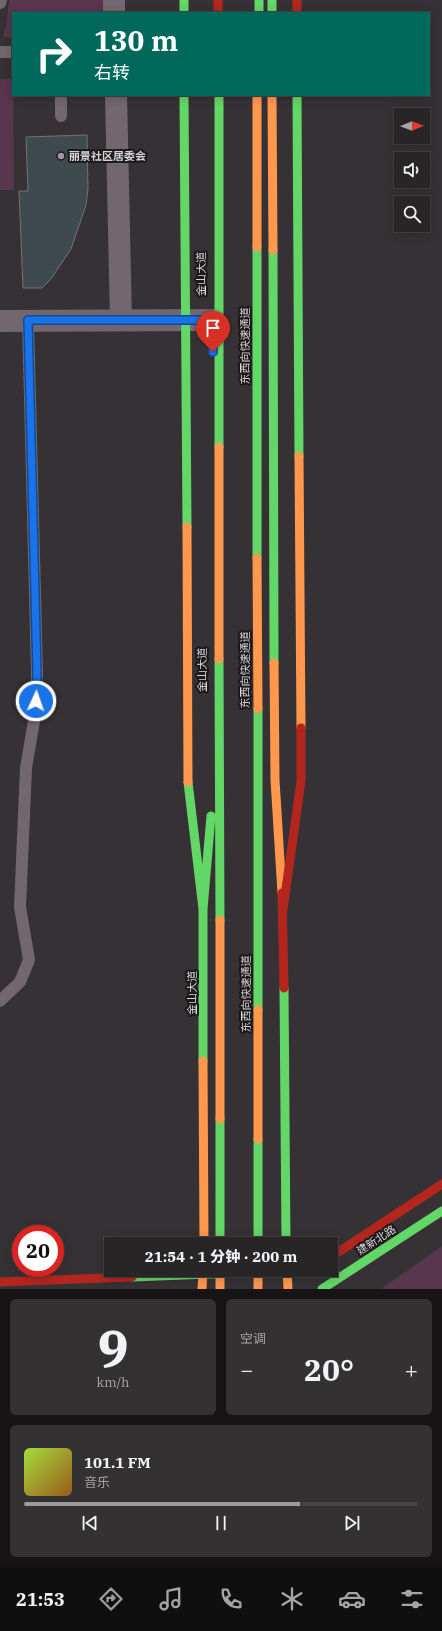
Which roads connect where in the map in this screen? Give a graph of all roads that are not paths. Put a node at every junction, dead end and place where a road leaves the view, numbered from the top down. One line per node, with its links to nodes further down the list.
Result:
1 (114, 0): 8 (street)
2 (184, 0): 9 (main road)
3 (213, 0): 10 (main road)
4 (218, 0): 11 (main road)
5 (259, 0): 12 (main road)
6 (272, 0): 13 (main road)
7 (297, 0): 14 (main road)
8 (114, 12)
9 (184, 12)
10 (213, 12)
11 (218, 12)
12 (258, 12)
13 (272, 12)
14 (297, 12)
15 (0, 52): 16 (lane)
16 (12, 52)
17 (61, 96): 25 (lane)
18 (116, 96): 28 (street)
19 (184, 96): 30 (main road, bridge)
20 (213, 96): 29 (main road, 金山大道)
21 (219, 96): 36 (main road)
22 (257, 96): 37 (main road, 东西向快速通道)
23 (272, 96): 31 (main road)
24 (297, 96): 31 (main road)
25 (61, 116)
26 (0, 320): 27 (street)
27 (28, 320): 28 (street); 32 (lane)
28 (121, 320): 29 (street)
29 (213, 320): 30 (main road, 金山大道)
30 (203, 910): 35 (main road, 金山大道)
31 (283, 910): 38 (main road)
32 (0, 1001)
33 (442, 1184): 39 (main road, 建新北路)
34 (442, 1211): 50 (main road, 建新北路)
35 (204, 1237)
36 (220, 1237)
37 (258, 1237)
38 (286, 1237)
39 (338, 1252)
40 (104, 1277): 45 (main road)
41 (203, 1277): 46 (main road)
42 (220, 1277): 47 (main road, bridge)
43 (258, 1277): 48 (main road, bridge)
44 (289, 1277): 49 (main road)
45 (0, 1282)
46 (202, 1289)
47 (220, 1289)
48 (258, 1289)
49 (288, 1289)
50 (322, 1289)

